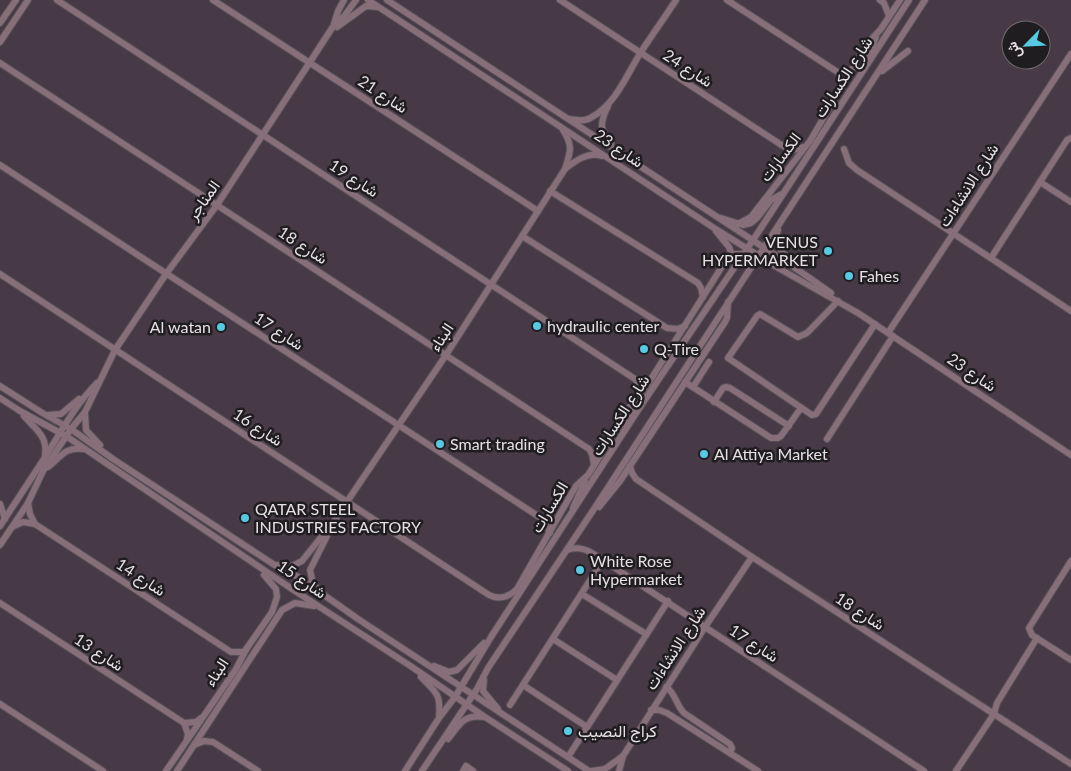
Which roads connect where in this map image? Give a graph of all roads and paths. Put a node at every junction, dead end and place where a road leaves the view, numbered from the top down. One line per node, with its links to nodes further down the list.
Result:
1 (16, 0): 18 (street)
2 (28, 0): 22 (street)
3 (57, 0): 36 (street, شارع 19)
4 (213, 0): 26 (street, شارع 21)
5 (356, 0): 19 (street, المناجر)
6 (368, 0): 16 (street, شارع 23)
7 (388, 0): 34 (street, شارع 23)
8 (560, 0): 24 (street, شارع 24)
9 (676, 0): 24 (street)
10 (727, 0): 30 (street)
11 (900, 0): 14 (street); 17 (street, الكسارات)
12 (909, 0): 28 (street, شارع الكسارات)
13 (925, 0): 31 (street, شارع الكسارات)
14 (882, 1): 17 (street)
15 (343, 2): 19 (street, المناجر)
16 (381, 8): 20 (street, المناجر); 35 (street, شارع 23)
17 (889, 16): 21 (street, الكسارات)
18 (0, 24)
19 (334, 25): 20 (street, المناجر)
20 (328, 34): 26 (street, المناجر)
21 (877, 34): 28 (street); 29 (street, الكسارات)
22 (0, 42)
23 (908, 51): 31 (street)
24 (640, 54): 33 (street); 38 (street, شارع 24)
25 (1071, 54): 54 (street, شارع الانشاءات)
26 (309, 62): 36 (street, المناجر); 49 (street, شارع 21)
27 (1, 64): 48 (street, شارع 18)
28 (865, 68): 46 (street, شارع الكسارات)
29 (852, 70): 30 (street); 32 (street, الكسارات)
30 (839, 73): 32 (street)
31 (876, 77): 51 (street, شارع الكسارات)
32 (843, 87): 38 (street, الكسارات)
33 (611, 100): 34 (street); 39 (street)
34 (567, 119): 39 (street, شارع 23)
35 (561, 127): 41 (street, شارع 23); 43 (street, البناء)
36 (262, 134): 48 (street, المناجر); 66 (street, شارع 19)
37 (1071, 138): 44 (street)
38 (804, 147): 52 (street, الكسارات)
39 (615, 149): 50 (street, شارع 23)
40 (844, 149): 54 (street)
41 (609, 159): 43 (street); 53 (street, شارع 23)
42 (0, 165): 65 (street, شارع 17)
43 (564, 168): 45 (street, البناء)
44 (1040, 182): 47 (street); 61 (street)
45 (550, 191): 49 (street, البناء); 67 (street)
46 (783, 194): 52 (street); 56 (street, شارع الكسارات)
47 (1071, 202)
48 (217, 205): 65 (street, المناجر); 78 (street, شارع 18)
49 (538, 211): 55 (street, البناء)
50 (714, 216): 52 (street); 56 (street, شارع 23)
51 (781, 223): 57 (street, شارع الكسارات); 63 (street)
52 (738, 224)
53 (714, 228): 58 (street, شارع 23); 59 (street)
54 (953, 233): 61 (street); 75 (street, شارع الانشاءات)
55 (522, 236): 66 (street, البناء); 74 (street)
56 (753, 241): 57 (street, شارع 23); 58 (street, شارع الكسارات)
57 (764, 248): 60 (street, شارع الكسارات); 63 (street, شارع 23)
58 (745, 251): 59 (street); 60 (street, شارع 23); 62 (street, شارع الكسارات)
59 (732, 254): 62 (street); 67 (street, الكسارات)
60 (758, 256): 68 (street, شارع الكسارات); 69 (street, شارع 23)
61 (991, 258): 70 (street)
62 (732, 270): 90 (street, شارع الكسارات)
63 (801, 272): 71 (street, شارع 23)
64 (0, 274): 77 (street, شارع 16)
65 (166, 274): 77 (street, المناجر); 96 (street, شارع 17)
66 (492, 284): 78 (street, البناء); 81 (street, شارع 19)
67 (703, 297): 73 (street, الكسارات)
68 (728, 301): 83 (street); 102 (street, شارع الكسارات)
69 (838, 301): 71 (street, شارع 23); 91 (street)
70 (1071, 311)
71 (858, 313): 72 (street, شارع 23)
72 (875, 324): 75 (street, شارع 23); 91 (street)
73 (686, 325): 74 (street); 76 (street, الكسارات)
74 (667, 328): 76 (street)
75 (891, 335): 103 (street, شارع الانشاءات); 107 (street, شارع 23)
76 (674, 345): 80 (street, الكسارات)
77 (115, 350): 82 (street, المناجر); 119 (street, شارع 16)
78 (446, 354): 96 (street, البناء); 105 (street, شارع 18)
79 (709, 362): 85 (street)
80 (654, 376): 81 (street); 87 (street, الكسارات)
81 (636, 379): 87 (street)
82 (100, 380): 86 (street, المناجر); 93 (street, المناجر)
83 (684, 382): 85 (street); 108 (street)
84 (0, 386): 94 (street, شارع 15)
85 (693, 387): 89 (street)
86 (88, 392): 94 (street, المناجر); 95 (street, المناجر)
87 (639, 396): 100 (street, الكسارات)
88 (0, 398): 92 (street, شارع 15)
89 (714, 402): 97 (street); 97 (street)
90 (642, 404): 100 (street); 123 (street, شارع الكسارات)
91 (801, 408): 97 (street)
92 (20, 411): 99 (street, شارع 15); 110 (street, شارع 15)
93 (85, 412): 98 (street, المناجر); 109 (street, شارع 15)
94 (44, 414): 95 (street, شارع 15)
95 (64, 424): 98 (street, شارع 15); 99 (street, المناجر)
96 (398, 426): 119 (street, البناء); 126 (street, شارع 17)
97 (789, 426)
98 (71, 429): 101 (street, المناجر); 109 (street, شارع 15)
99 (59, 432): 101 (street, شارع 15); 110 (street, المناجر)
100 (614, 434): 104 (street, الكسارات)
101 (66, 436): 106 (street, شارع 15); 113 (street, المناجر)
102 (640, 437): 108 (street); 121 (street, شارع الكسارات)
103 (827, 439)
104 (605, 447): 105 (street); 111 (street, الكسارات)
105 (589, 449): 111 (street)
106 (85, 450): 113 (street, المناجر); 136 (street, شارع 15)
107 (1071, 455)
108 (636, 457): 112 (street)
109 (113, 459): 137 (street, شارع 15)
110 (43, 460): 117 (street, المناجر)
111 (594, 466): 114 (street, الكسارات)
112 (630, 466): 115 (street); 116 (street)
113 (43, 471): 120 (street, المناجر)
114 (588, 475): 122 (street, الكسارات); 123 (street)
115 (636, 479): 116 (street); 133 (street, شارع 18)
116 (620, 482): 121 (street)
117 (16, 501): 118 (street); 125 (street, المناجر)
118 (0, 502): 125 (street)
119 (346, 502): 124 (street, البناء); 140 (street, شارع 16)
120 (28, 503): 127 (street); 129 (street, المناجر)
121 (592, 512): 132 (street, شارع الكسارات)
122 (559, 516): 126 (street); 130 (street, الكسارات)
123 (571, 516): 146 (street, شارع الكسارات)
124 (336, 518): 137 (street, البناء); 139 (street, البناء)
125 (5, 519): 128 (street, المناجر)
126 (544, 520): 130 (street)
127 (35, 524): 129 (street); 150 (street, شارع 14)
128 (0, 526)
129 (12, 527): 131 (street, المناجر)
130 (550, 533): 140 (street, الكسارات)
131 (0, 545)
132 (567, 551): 134 (street, شارع 17); 154 (street, شارع الكسارات)
133 (752, 557): 144 (street, شارع الانشاءات); 166 (street, شارع 18)
134 (604, 560): 138 (street); 141 (street, شارع 17)
135 (1071, 561): 147 (street)
136 (253, 563): 143 (street, شارع 15); 149 (street, البناء)
137 (273, 564): 139 (street, شارع 15)
138 (582, 594): 145 (street); 148 (street)
139 (324, 597): 152 (street, شارع 15)
140 (503, 597)
141 (668, 601): 144 (street, شارع 17); 145 (street)
142 (0, 603): 171 (street, شارع 13)
143 (319, 608): 153 (street, شارع 15); 174 (street, البناء)
144 (705, 627): 159 (street, شارع الانشاءات); 192 (street, شارع 17)
145 (646, 634): 156 (street)
146 (491, 637): 152 (street); 158 (street, شارع الكسارات)
147 (1037, 638): 151 (street); 166 (street)
148 (553, 640): 156 (street); 157 (street)
149 (247, 648): 150 (street); 155 (street, البناء)
150 (232, 652): 155 (street)
151 (1070, 658)
152 (421, 661): 158 (street, شارع 15)
153 (412, 667): 161 (street, شارع 15); 169 (street)
154 (488, 668): 160 (street, شارع الكسارات); 170 (street)
155 (236, 669): 168 (street, البناء)
156 (617, 680): 172 (street)
157 (523, 686): 164 (street); 172 (street)
158 (461, 687): 160 (street, شارع 15); 161 (street, شارع الكسارات)
159 (666, 687): 165 (street, شارع الانشاءات); 175 (street)
160 (473, 695): 163 (street, شارع الكسارات); 170 (street, شارع 15)
161 (455, 697): 163 (street, شارع 15); 169 (street, شارع الكسارات)
162 (0, 704): 181 (street)
163 (466, 705): 167 (street, شارع 15); 177 (street, شارع الكسارات)
164 (510, 705)
165 (651, 710): 175 (street); 176 (street, شارع الانشاءات)
166 (994, 714): 179 (street, شارع 18); 193 (street)
167 (485, 717): 177 (street); 188 (street, شارع 15)
168 (202, 718): 171 (street); 173 (street, البناء)
169 (439, 718): 185 (street, شارع الكسارات)
170 (508, 718): 178 (street, شارع 15)
171 (184, 723): 173 (street)
172 (587, 727): 178 (street)
173 (186, 743): 182 (street, البناء)
174 (194, 745): 183 (street, البناء); 184 (street)
175 (730, 753): 191 (street)
176 (623, 756): 189 (street, شارع الانشاءات); 190 (street, شارع الانشاءات)
177 (431, 757): 186 (street, شارع الكسارات)
178 (568, 757): 189 (street, شارع 15)
179 (1071, 764)
180 (464, 769): 187 (street)
181 (103, 771)
182 (166, 771)
183 (177, 771)
184 (258, 771)
185 (405, 771)
186 (422, 771)
187 (473, 771)
188 (568, 771)
189 (591, 771)
190 (619, 771)
191 (758, 771)
192 (924, 771)
193 (956, 771)

